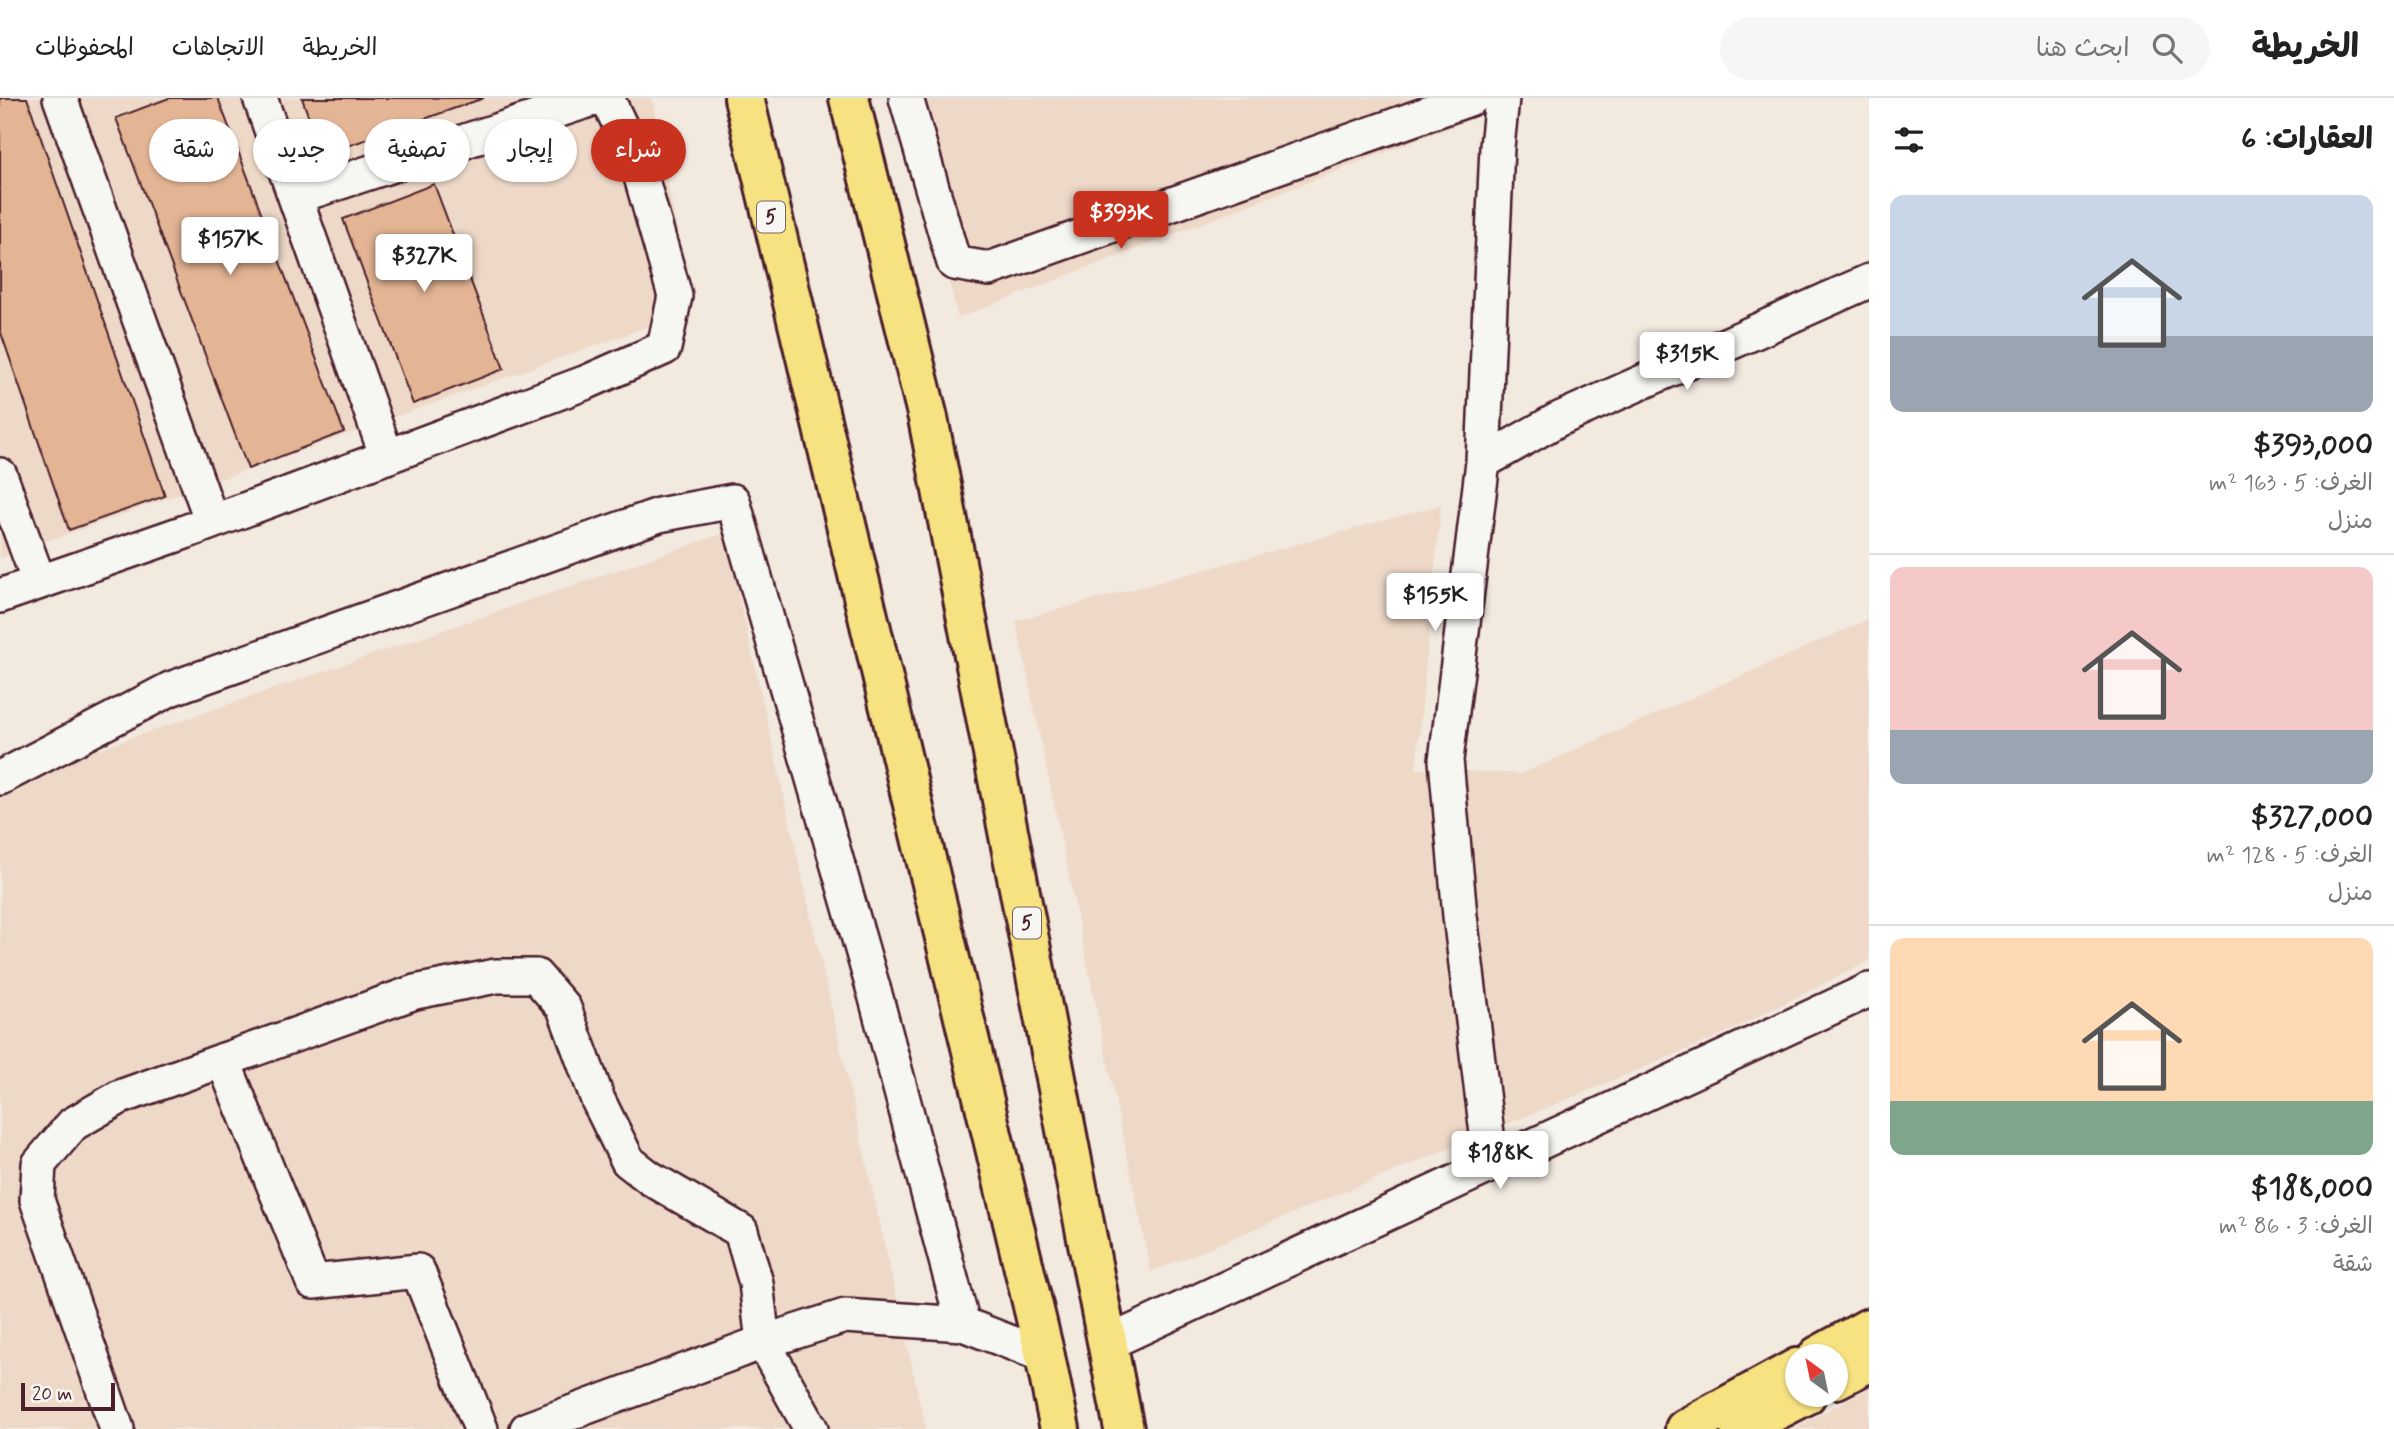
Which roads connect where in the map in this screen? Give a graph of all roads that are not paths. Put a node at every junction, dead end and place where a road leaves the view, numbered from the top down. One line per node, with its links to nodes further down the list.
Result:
1 (60, 98): 15 (street)
2 (260, 98): 10 (street)
3 (596, 98): 10 (street)
4 (607, 98): 12 (street)
5 (744, 98): 27 (main road, 5)
6 (849, 98): 25 (main road, 5)
7 (906, 98): 8 (street)
8 (1472, 98)
9 (1502, 98): 13 (street)
10 (295, 197): 12 (street)
11 (1869, 281): 13 (street)
12 (387, 457): 15 (street)
13 (1483, 462): 21 (street)
14 (0, 475): 16 (street)
15 (212, 522): 16 (street)
16 (39, 582): 17 (street)
17 (0, 596)
18 (0, 778): 22 (street)
19 (1869, 990): 21 (street)
20 (223, 1060): 24 (street); 32 (street); 33 (street)
21 (1490, 1166): 25 (street)
22 (962, 1324): 24 (street); 27 (street)
23 (1869, 1328): 26 (main road)
24 (763, 1342): 34 (street); 35 (street)
25 (1108, 1343): 37 (main road, 5)
26 (1840, 1344)
27 (1045, 1356): 36 (main road, 5)
28 (1869, 1362): 29 (main road)
29 (1848, 1373)
30 (1785, 1375): 38 (main road)
31 (1785, 1406): 39 (main road)
32 (117, 1429)
33 (481, 1429)
34 (527, 1429)
35 (811, 1429)
36 (1060, 1429)
37 (1124, 1429)
38 (1685, 1429)
39 (1740, 1429)

